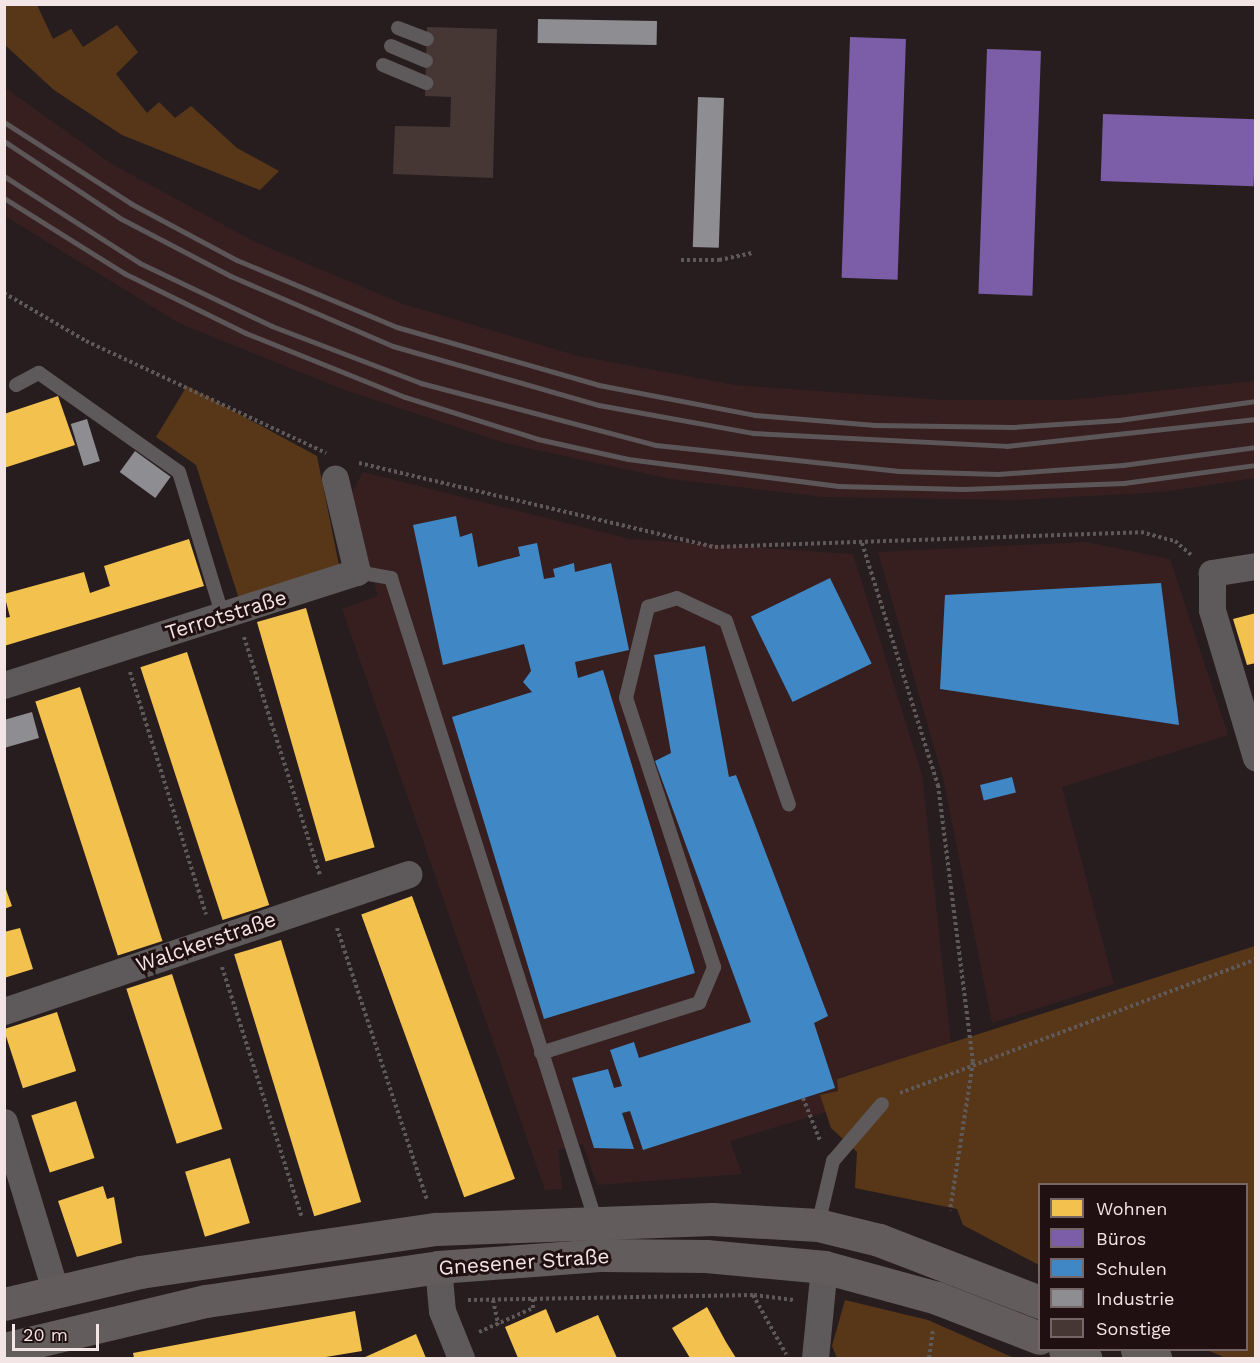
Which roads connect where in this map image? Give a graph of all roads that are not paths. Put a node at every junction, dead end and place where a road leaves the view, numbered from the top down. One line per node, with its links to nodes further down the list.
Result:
1 (398, 28): 2 (lane)
2 (427, 39)
3 (391, 46): 4 (lane)
4 (426, 61)
5 (383, 65): 6 (lane)
6 (426, 83)
7 (16, 385): 11 (lane)
8 (340, 466): 10 (street)
9 (1256, 566): 13 (street)
10 (357, 572): 11 (street, Terrotstraße); 17 (lane)
11 (230, 615): 12 (street, Terrotstraße)
12 (4, 685)
13 (1256, 758)
14 (789, 805): 17 (lane)
15 (408, 874): 16 (street, Walckerstraße)
16 (4, 1011)
17 (541, 1053): 20 (lane)
18 (882, 1104): 21 (lane)
19 (4, 1122): 24 (street)
20 (596, 1222): 21 (main road, Gnesener Straße); 24 (main road, Gnesener Straße)
21 (818, 1225): 25 (main road, Gnesener Straße)
22 (438, 1267): 23 (main road, Gnesener Straße); 28 (main road, Gnesener Straße); 29 (street)
23 (824, 1267): 27 (main road, Gnesener Straße); 32 (street)
24 (55, 1290): 26 (main road, Gnesener Straße)
25 (1038, 1301)
26 (4, 1304)
27 (1038, 1337)
28 (4, 1350)
29 (457, 1351)
30 (1067, 1351): 33 (main road)
31 (1139, 1351): 34 (main road)
32 (815, 1357)
33 (1085, 1359)
34 (1155, 1359)

